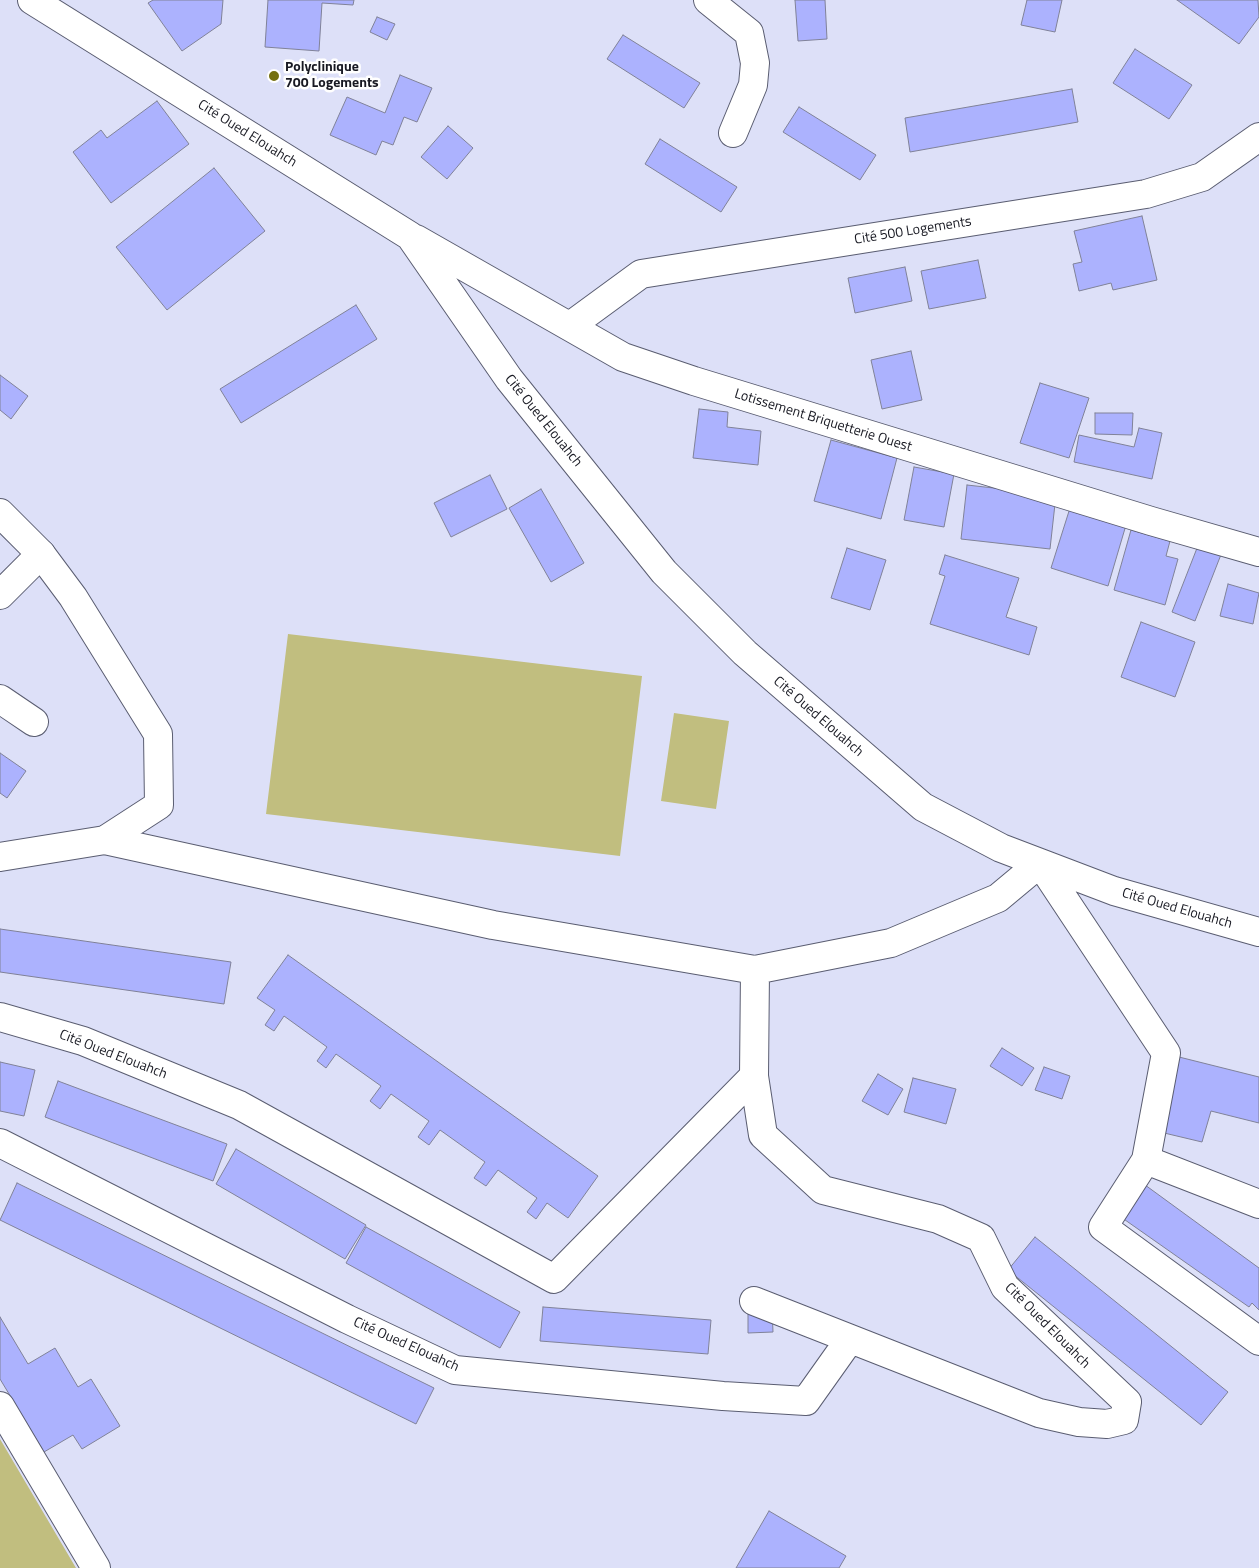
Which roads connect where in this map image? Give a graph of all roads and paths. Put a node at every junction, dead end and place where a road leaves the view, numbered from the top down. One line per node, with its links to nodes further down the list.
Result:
1 (32, 0): 5 (street, Cité Oued Elouahch)
2 (708, 0): 3 (street)
3 (733, 133)
4 (1259, 137): 6 (street, Cité 500 Logements)
5 (410, 236): 6 (street, Lotissement Briquetterie Ouest); 15 (street, Cité Oued Elouahch)
6 (570, 326): 8 (street, Lotissement Briquetterie Ouest)
7 (2, 517): 9 (street)
8 (1259, 552)
9 (41, 554): 10 (street); 13 (street)
10 (0, 595)
11 (0, 699): 12 (street)
12 (34, 722)
13 (105, 840): 14 (street); 17 (street)
14 (0, 857)
15 (1040, 862): 16 (street, Cité Oued Elouahch); 17 (street); 21 (street)
16 (1259, 932)
17 (755, 970): 19 (street, Cité Oued Elouahch)
18 (0, 1016): 19 (street, Cité Oued Elouahch)
19 (754, 1076): 24 (street, Cité Oued Elouahch)
20 (0, 1143): 24 (street, Cité Oued Elouahch)
21 (1146, 1160): 22 (street); 25 (street)
22 (1259, 1204)
23 (754, 1301): 24 (street, Cité Oued Elouahch)
24 (850, 1339)
25 (1259, 1341)
26 (0, 1406): 27 (street)
27 (96, 1568)

